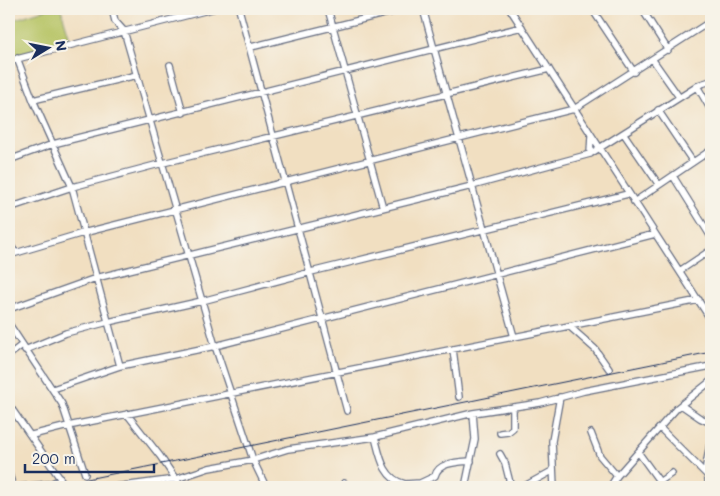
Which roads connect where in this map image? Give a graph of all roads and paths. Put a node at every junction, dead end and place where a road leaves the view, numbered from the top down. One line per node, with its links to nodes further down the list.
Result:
1 (112, 9): 13 (street)
2 (212, 9): 13 (street)
3 (239, 9): 14 (street)
4 (328, 9): 11 (street)
5 (404, 9): 11 (street)
6 (422, 9): 15 (street)
7 (510, 9): 12 (street)
8 (592, 9): 23 (street)
9 (642, 9): 16 (street)
10 (711, 21): 16 (street)
11 (332, 27): 14 (street); 22 (street)
12 (522, 27): 15 (street); 21 (street)
13 (124, 31): 17 (street); 24 (street)
14 (251, 47): 27 (street)
15 (434, 49): 22 (street); 28 (street)
16 (668, 50): 19 (street)
17 (17, 58): 18 (street); 30 (street)
18 (9, 60)
19 (654, 60): 23 (street); 29 (street)
20 (170, 65): 34 (street)
21 (549, 69): 28 (street); 31 (street)
22 (345, 72): 27 (street); 35 (street)
23 (634, 72): 31 (street)
24 (137, 75): 30 (street); 36 (street)
25 (711, 81): 26 (street)
26 (697, 86): 29 (street); 33 (street)
27 (263, 92): 34 (street); 39 (street)
28 (446, 93): 35 (street); 40 (street)
29 (679, 97): 32 (street)
30 (33, 100): 41 (street)
31 (574, 109): 38 (street); 40 (street)
32 (658, 110): 37 (street); 47 (street)
33 (711, 110)
34 (183, 113): 36 (street)
35 (358, 117): 39 (street); 46 (street)
36 (150, 120): 41 (street); 48 (street)
37 (624, 134): 42 (street); 51 (street)
38 (591, 135): 42 (street); 44 (street)
39 (274, 137): 48 (street); 50 (street)
40 (459, 139): 46 (street); 52 (street)
41 (53, 144): 45 (street); 53 (street)
42 (599, 147): 44 (street); 54 (street)
43 (711, 152): 47 (street)
44 (590, 154): 52 (street)
45 (9, 160)
46 (372, 162): 50 (street); 57 (street)
47 (693, 162): 49 (street)
48 (163, 163): 53 (street); 58 (street)
49 (672, 176): 51 (street); 63 (street)
50 (286, 182): 58 (street); 59 (street)
51 (659, 185): 55 (street)
52 (472, 186): 57 (street); 60 (street)
53 (72, 187): 56 (street); 61 (street)
54 (628, 194): 55 (street); 60 (street)
55 (634, 202): 62 (street)
56 (9, 208)
57 (383, 208): 59 (street)
58 (174, 209): 61 (street); 68 (street)
59 (299, 227): 68 (street); 70 (street)
60 (484, 231): 70 (street); 71 (street)
61 (83, 232): 66 (street); 72 (street)
62 (654, 234): 69 (street); 71 (street)
63 (711, 237)
64 (9, 243): 66 (street)
65 (711, 250): 69 (street)
66 (15, 252): 67 (street)
67 (9, 255)
68 (188, 257): 72 (street); 74 (street)
69 (681, 270): 73 (street)
70 (311, 272): 74 (street); 76 (street)
71 (496, 276): 76 (street); 81 (street)
72 (96, 278): 75 (street); 78 (street)
73 (699, 300): 77 (street); 80 (street)
74 (202, 301): 78 (street); 82 (street)
75 (9, 309)
76 (323, 318): 82 (street); 89 (street)
77 (711, 320)
78 (108, 322): 83 (street); 86 (street)
79 (9, 324): 83 (street)
80 (569, 326): 81 (street); 88 (street)
81 (514, 337): 84 (street)
82 (215, 346): 86 (street); 92 (street)
83 (24, 348): 85 (street); 91 (street)
84 (453, 349): 89 (street); 93 (street)
85 (9, 355)
86 (120, 366): 91 (street)
87 (711, 366): 94 (street)
88 (609, 369)
89 (338, 372): 92 (street); 98 (street)
90 (711, 381): 96 (street)
91 (53, 389): 102 (street)
92 (230, 394): 100 (street); 111 (street)
93 (460, 397)
94 (560, 397): 97 (street); 113 (street)
95 (9, 405): 106 (street)
96 (681, 405): 101 (street); 103 (street)
97 (513, 407): 99 (street); 104 (street)
98 (347, 411)
99 (473, 413): 107 (street); 112 (street)
100 (126, 414): 102 (street); 119 (street)
101 (711, 423)
102 (68, 426): 106 (street); 116 (street)
103 (660, 428): 109 (street); 118 (street)
104 (500, 433)
105 (591, 433): 117 (street)
106 (32, 436): 120 (street)
107 (375, 437): 111 (street); 123 (street)
108 (711, 438): 118 (street)
109 (638, 452): 117 (street); 121 (street)
110 (500, 454): 132 (street)
111 (252, 460): 119 (street); 129 (street)
112 (471, 461): 122 (street); 131 (street)
113 (552, 472): 133 (street); 134 (street)
114 (672, 473): 121 (street)
115 (9, 474): 124 (street)
116 (86, 474)
117 (617, 476): 135 (street)
118 (708, 476): 137 (street)
119 (176, 479): 127 (street); 128 (street)
120 (59, 480): 125 (street); 126 (street)
121 (659, 481): 136 (street)
122 (420, 483): 123 (street); 130 (street)
123 (405, 485)
124 (13, 487)
125 (19, 487)
126 (66, 487)
127 (117, 487)
128 (181, 487)
129 (266, 487)
130 (426, 487)
131 (465, 487)
132 (511, 487)
133 (523, 487)
134 (554, 487)
135 (610, 487)
136 (652, 487)
137 (709, 487)

